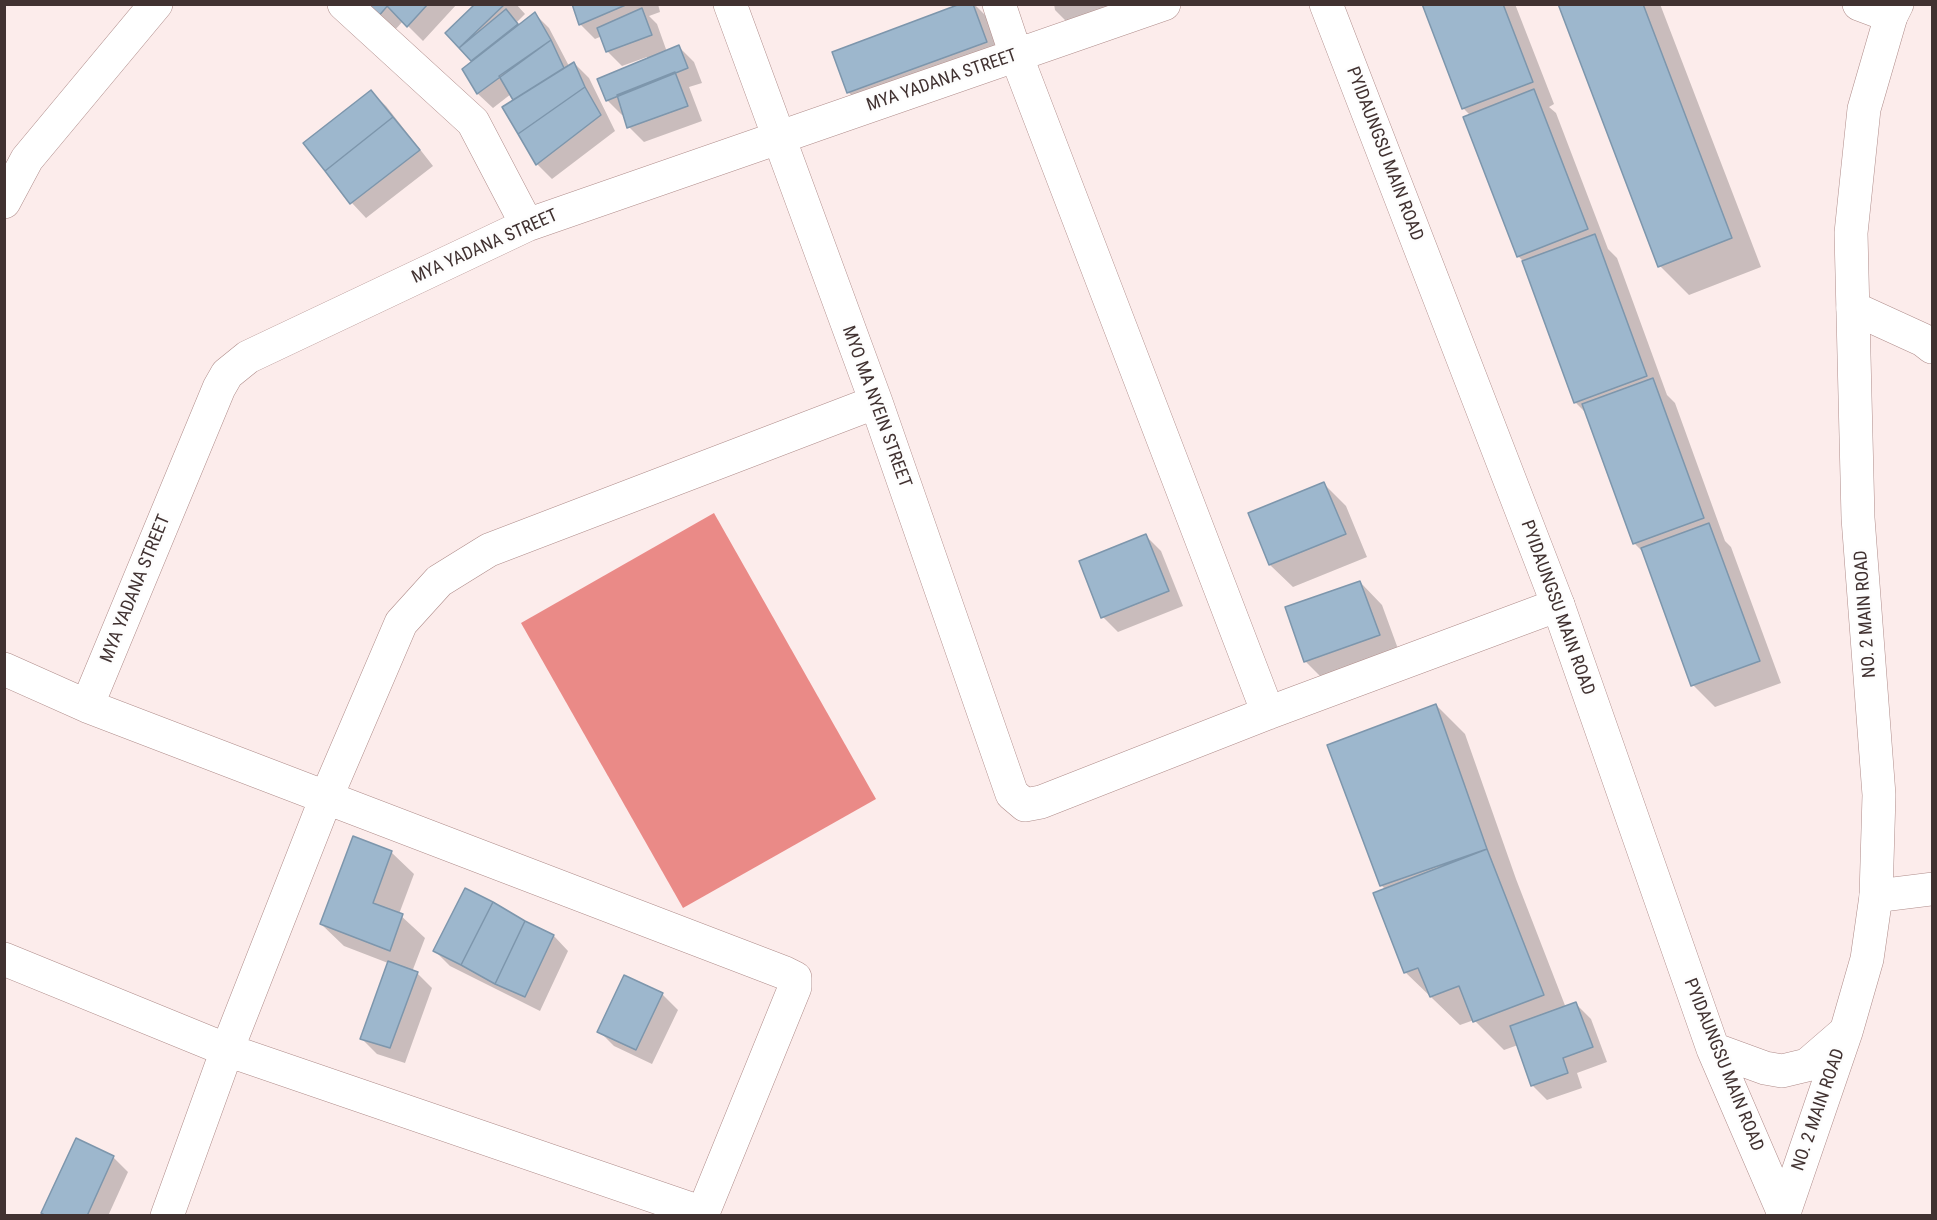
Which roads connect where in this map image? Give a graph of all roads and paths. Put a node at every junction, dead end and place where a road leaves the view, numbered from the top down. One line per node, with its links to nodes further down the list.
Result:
1 (156, 4): 11 (street)
2 (344, 4): 12 (street)
3 (730, 4): 10 (street, MYO MA NYEIN STREET)
4 (999, 4): 9 (street)
5 (1164, 4): 9 (street, MYA YADANA STREET)
6 (1326, 4): 16 (street, PYIDAUNGSU MAIN ROAD)
7 (1858, 4): 8 (street)
8 (1894, 10): 13 (street, NO. 2 MAIN ROAD)
9 (1016, 55): 10 (street, MYA YADANA STREET); 19 (street)
10 (778, 138): 12 (street, MYA YADANA STREET); 15 (street, MYO MA NYEIN STREET)
11 (4, 202)
12 (527, 225): 18 (street, MYA YADANA STREET)
13 (1853, 308): 14 (street); 22 (street, NO. 2 MAIN ROAD)
14 (1932, 347)
15 (876, 402): 19 (street, MYO MA NYEIN STREET); 20 (street)
16 (1558, 605): 19 (street); 25 (street, PYIDAUNGSU MAIN ROAD)
17 (4, 669): 18 (street)
18 (87, 706): 20 (street)
19 (1268, 713)
20 (326, 798): 26 (street); 26 (street)
21 (1932, 889): 22 (street)
22 (1876, 896): 24 (street, NO. 2 MAIN ROAD)
23 (4, 959): 26 (street)
24 (1846, 1032): 25 (street); 28 (street, NO. 2 MAIN ROAD)
25 (1713, 1049): 28 (street, PYIDAUNGSU MAIN ROAD)
26 (227, 1050): 27 (street)
27 (167, 1215)
28 (1783, 1215)

